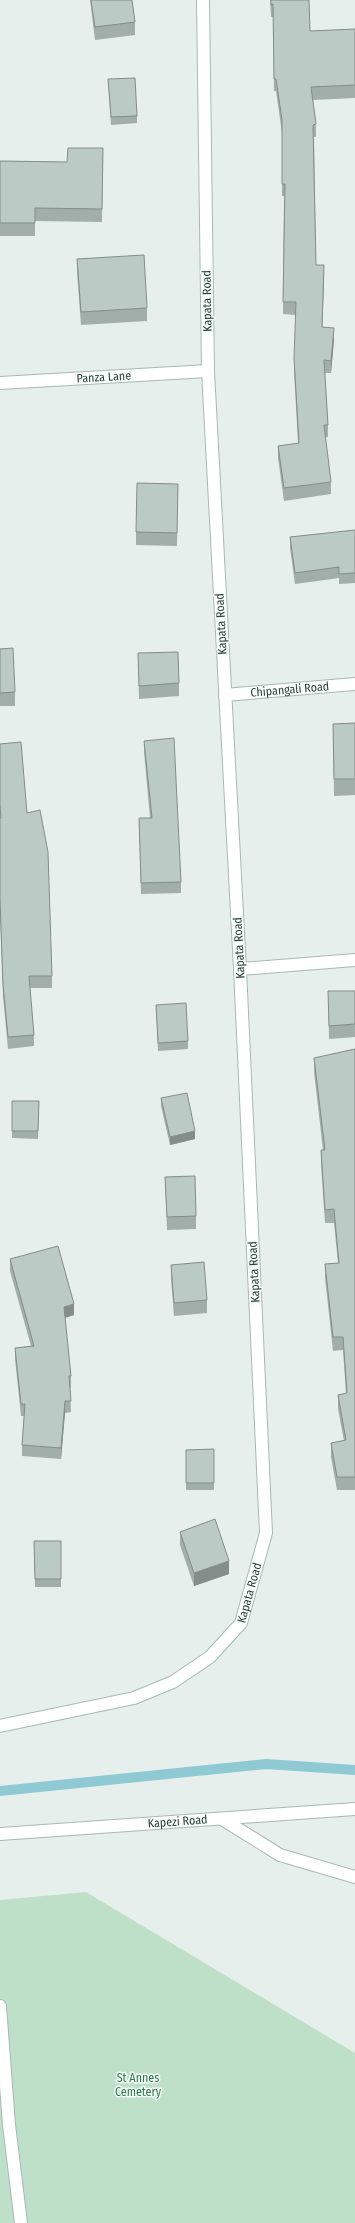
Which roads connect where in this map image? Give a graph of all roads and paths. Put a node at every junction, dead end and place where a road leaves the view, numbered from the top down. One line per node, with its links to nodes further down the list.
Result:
1 (204, 0): 2 (street, Kapata Road)
2 (208, 371): 3 (street, Panza Lane); 5 (street, Kapata Road)
3 (0, 384)
4 (355, 684): 5 (street, Chipangali Road)
5 (225, 695): 7 (street, Kapata Road)
6 (355, 960): 7 (street)
7 (240, 969): 8 (street, Kapata Road)
8 (0, 1726)
9 (355, 1809): 10 (street, Kapezi Road)
10 (222, 1819): 11 (street, Kapezi Road); 12 (street)
11 (0, 1834)
12 (355, 1877)
13 (0, 2006): 14 (street)
14 (21, 2223)

